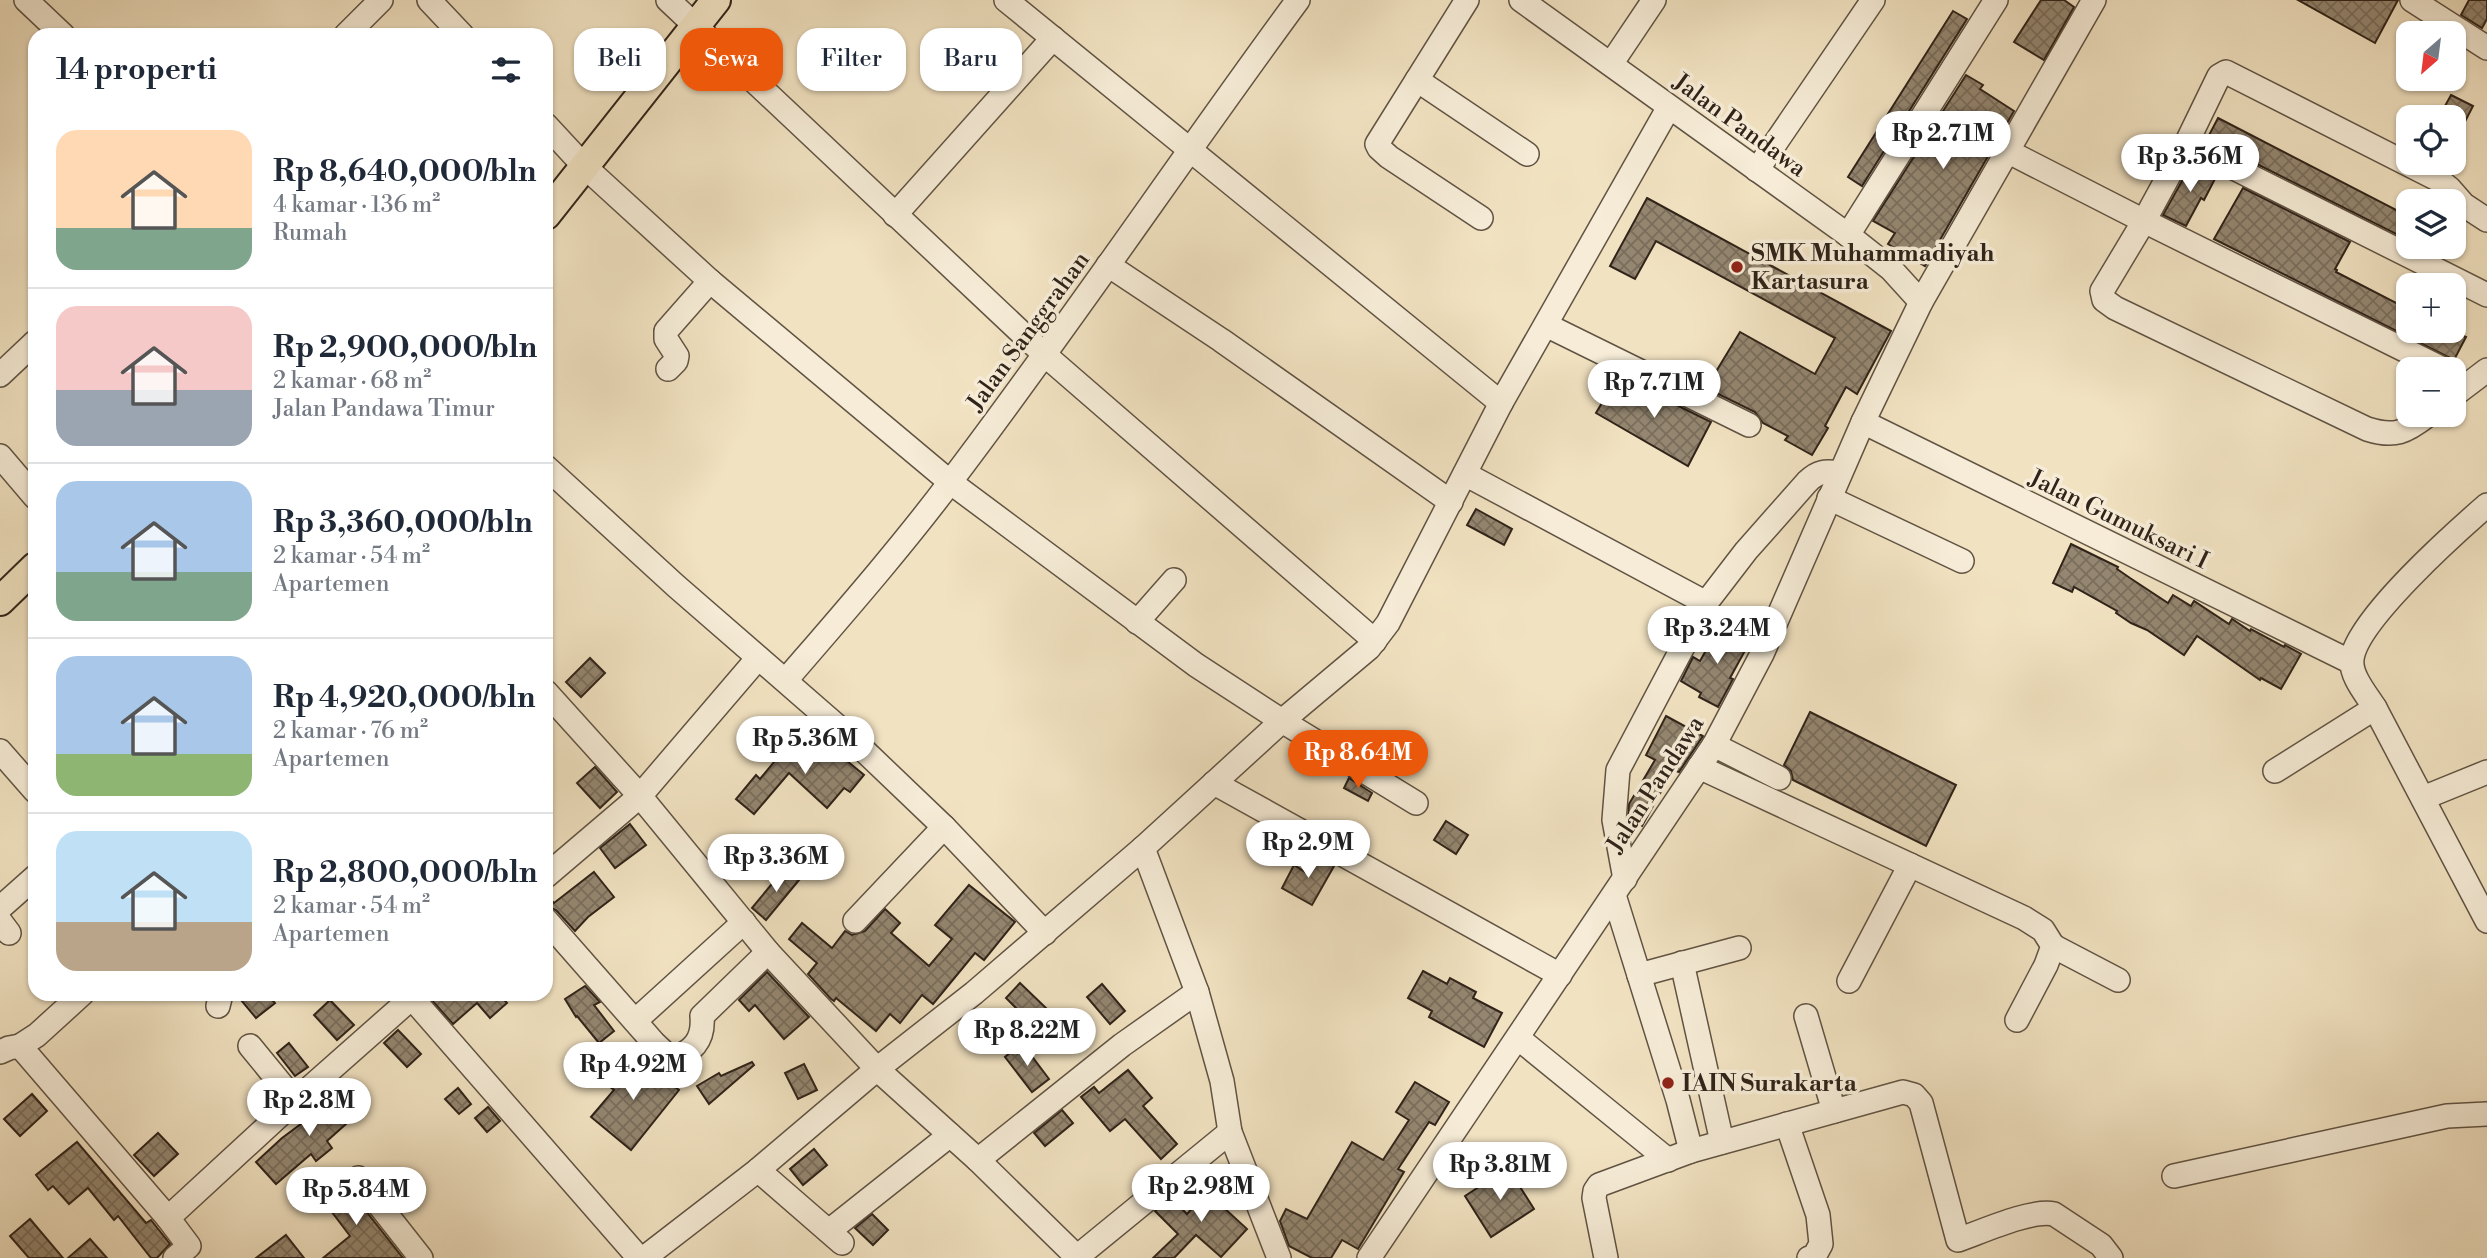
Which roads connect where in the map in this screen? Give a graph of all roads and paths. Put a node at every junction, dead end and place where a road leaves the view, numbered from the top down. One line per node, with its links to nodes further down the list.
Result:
1 (26, 0): 16 (street)
2 (381, 0): 17 (street)
3 (429, 0): 18 (street)
4 (668, 0): 15 (street)
5 (716, 0): 15 (main road)
6 (1006, 0): 19 (street)
7 (1298, 0): 26 (street, Jalan Sanggrahan)
8 (1467, 0): 22 (street)
9 (1521, 0): 21 (street, Jalan Pandawa)
10 (1654, 0): 21 (street)
11 (1873, 0): 30 (street)
12 (1996, 0): 36 (street)
13 (2094, 0): 27 (street, Jalan Pandawa)
14 (2412, 0): 20 (street)
15 (694, 26): 29 (main road); 32 (street)
16 (56, 28)
17 (353, 28)
18 (455, 28)
19 (1053, 38): 26 (street); 32 (street)
20 (2487, 48)
21 (1611, 64): 23 (street, Jalan Pandawa)
22 (1417, 79): 28 (street); 33 (street)
23 (1669, 107): 30 (street, Jalan Pandawa); 41 (street)
24 (553, 133): 29 (street)
25 (2186, 144): 34 (street); 35 (street); 39 (street)
26 (1189, 149): 37 (street, Jalan Sanggrahan); 47 (street)
27 (2009, 152): 35 (street); 40 (street, Jalan Pandawa)
28 (1527, 154)
29 (584, 166): 31 (main road); 38 (street)
30 (1757, 170): 36 (street, Jalan Pandawa)
31 (553, 206)
32 (895, 215): 43 (street)
33 (1481, 218)
34 (2487, 220)
35 (2144, 221): 44 (street); 50 (street)
36 (1848, 235): 40 (street, Jalan Pandawa)
37 (1108, 265): 43 (street, Jalan Sanggrahan); 58 (street)
38 (710, 281): 45 (street); 55 (street)
39 (2487, 295)
40 (1921, 302): 48 (street, Jalan Pandawa)
41 (1546, 325): 47 (street); 49 (street)
42 (28, 349): 46 (street)
43 (1045, 355): 55 (street, Jalan Sanggrahan); 66 (street)
44 (2419, 357)
45 (668, 369)
46 (0, 375)
47 (1501, 404): 54 (street)
48 (1863, 422): 53 (street, Jalan Pandawa); 68 (street, Jalan Gumuksari I)
49 (1749, 425)
50 (2410, 427)
51 (0, 456): 56 (street)
52 (553, 473): 67 (street)
53 (1840, 473): 57 (street, Jalan Pandawa); 64 (street)
54 (1465, 474): 58 (street); 64 (street)
55 (950, 482): 65 (street); 69 (street, Jalan Sanggrahan)
56 (28, 489)
57 (1829, 499): 60 (street); 73 (street, Jalan Pandawa)
58 (1451, 502): 66 (street)
59 (2487, 505): 68 (street)
60 (1962, 561)
61 (28, 574): 63 (main road)
62 (1174, 580): 65 (street)
63 (0, 601)
64 (1706, 604): 89 (street)
65 (1137, 622): 72 (street)
66 (1375, 641): 72 (street)
67 (758, 658): 69 (street); 81 (street)
68 (2351, 662): 71 (street)
69 (786, 680): 84 (street)
70 (553, 700): 81 (street)
71 (2375, 708): 76 (street); 82 (street)
72 (1282, 721): 80 (street); 83 (street)
73 (1714, 745): 75 (street, Jalan Pandawa); 78 (street)
74 (0, 751): 79 (street)
75 (1699, 767): 86 (street); 89 (street, Jalan Pandawa)
76 (2275, 771)
77 (2487, 772): 82 (street)
78 (1779, 778)
79 (28, 783)
80 (1214, 783): 85 (street); 100 (street)
81 (640, 796): 87 (street); 93 (street)
82 (2423, 798): 92 (street)
83 (1416, 803)
84 (944, 827): 91 (street); 95 (street)
85 (1143, 848): 95 (street); 104 (street)
86 (1910, 865): 96 (street); 103 (street)
87 (553, 870)
88 (28, 883): 90 (street)
89 (1620, 887): 100 (street, Jalan Pandawa); 101 (street)
90 (0, 908)
91 (855, 921)
92 (2487, 921)
93 (744, 922): 98 (street); 110 (street)
94 (553, 928): 110 (street)
95 (1045, 933): 114 (street)
96 (2053, 946): 102 (street); 109 (street)
97 (1739, 948): 99 (street)
98 (768, 952): 110 (street); 114 (street)
99 (1682, 963): 101 (street); 121 (street)
100 (1560, 975): 111 (street, Jalan Pandawa)
101 (1639, 975): 122 (street)
102 (2118, 980)
103 (1849, 981)
104 (1197, 992): 119 (street); 123 (street)
105 (74, 1001): 113 (street)
106 (408, 1001): 115 (street)
107 (418, 1001): 133 (street)
108 (1806, 1016): 116 (street)
109 (2017, 1020)
110 (635, 1021)
111 (1518, 1038): 124 (street); 136 (street, Jalan Pandawa)
112 (250, 1046): 115 (street)
113 (10, 1049): 128 (street)
114 (877, 1069): 120 (street); 125 (street)
115 (295, 1101): 128 (street)
116 (1834, 1111): 118 (street); 129 (street)
117 (2487, 1114): 126 (street)
118 (1787, 1124): 121 (street); 138 (street)
119 (1230, 1132): 131 (street); 135 (street)
120 (950, 1135): 123 (street); 125 (street)
121 (1722, 1142): 122 (street)
122 (1691, 1151): 124 (street)
123 (978, 1160): 131 (street)
124 (1668, 1160): 137 (street)
125 (758, 1170): 134 (street)
126 (2174, 1176)
127 (358, 1178): 132 (street)
128 (168, 1218): 130 (street)
129 (1960, 1249): 139 (street)
130 (187, 1254)
131 (1078, 1257)
132 (421, 1258)
133 (639, 1258)
134 (644, 1258)
135 (1279, 1258)
136 (1369, 1258)
137 (1606, 1258)
138 (1809, 1258)
139 (2111, 1258)

